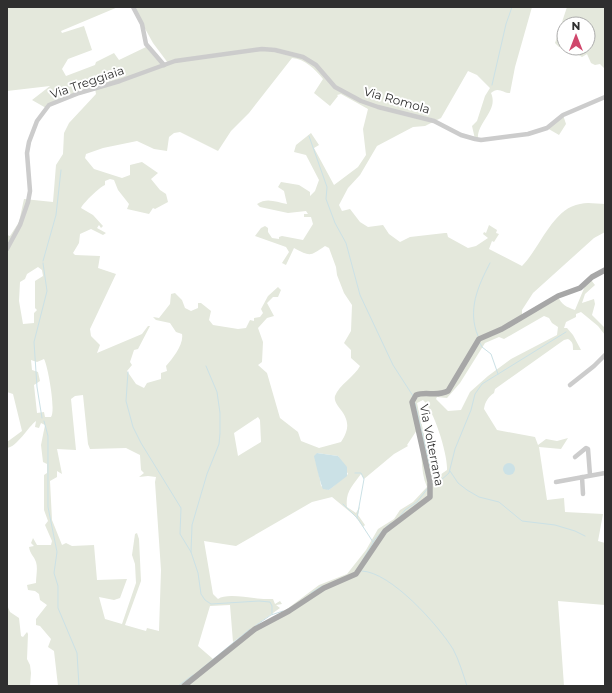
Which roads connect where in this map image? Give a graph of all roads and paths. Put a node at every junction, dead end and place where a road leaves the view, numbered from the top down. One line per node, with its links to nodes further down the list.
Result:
1 (133, 7): 2 (street)
2 (164, 65): 3 (street, Via Romola); 4 (street, Via Treggiaia)
3 (605, 97)
4 (7, 249)
5 (605, 270): 14 (main road, Via Volterrana)
6 (605, 355): 7 (street)
7 (570, 385)
8 (575, 457): 10 (street)
9 (605, 473): 10 (street)
10 (590, 476): 11 (street)
11 (582, 477): 12 (street); 13 (street)
12 (556, 482)
13 (583, 494)
14 (184, 686)

